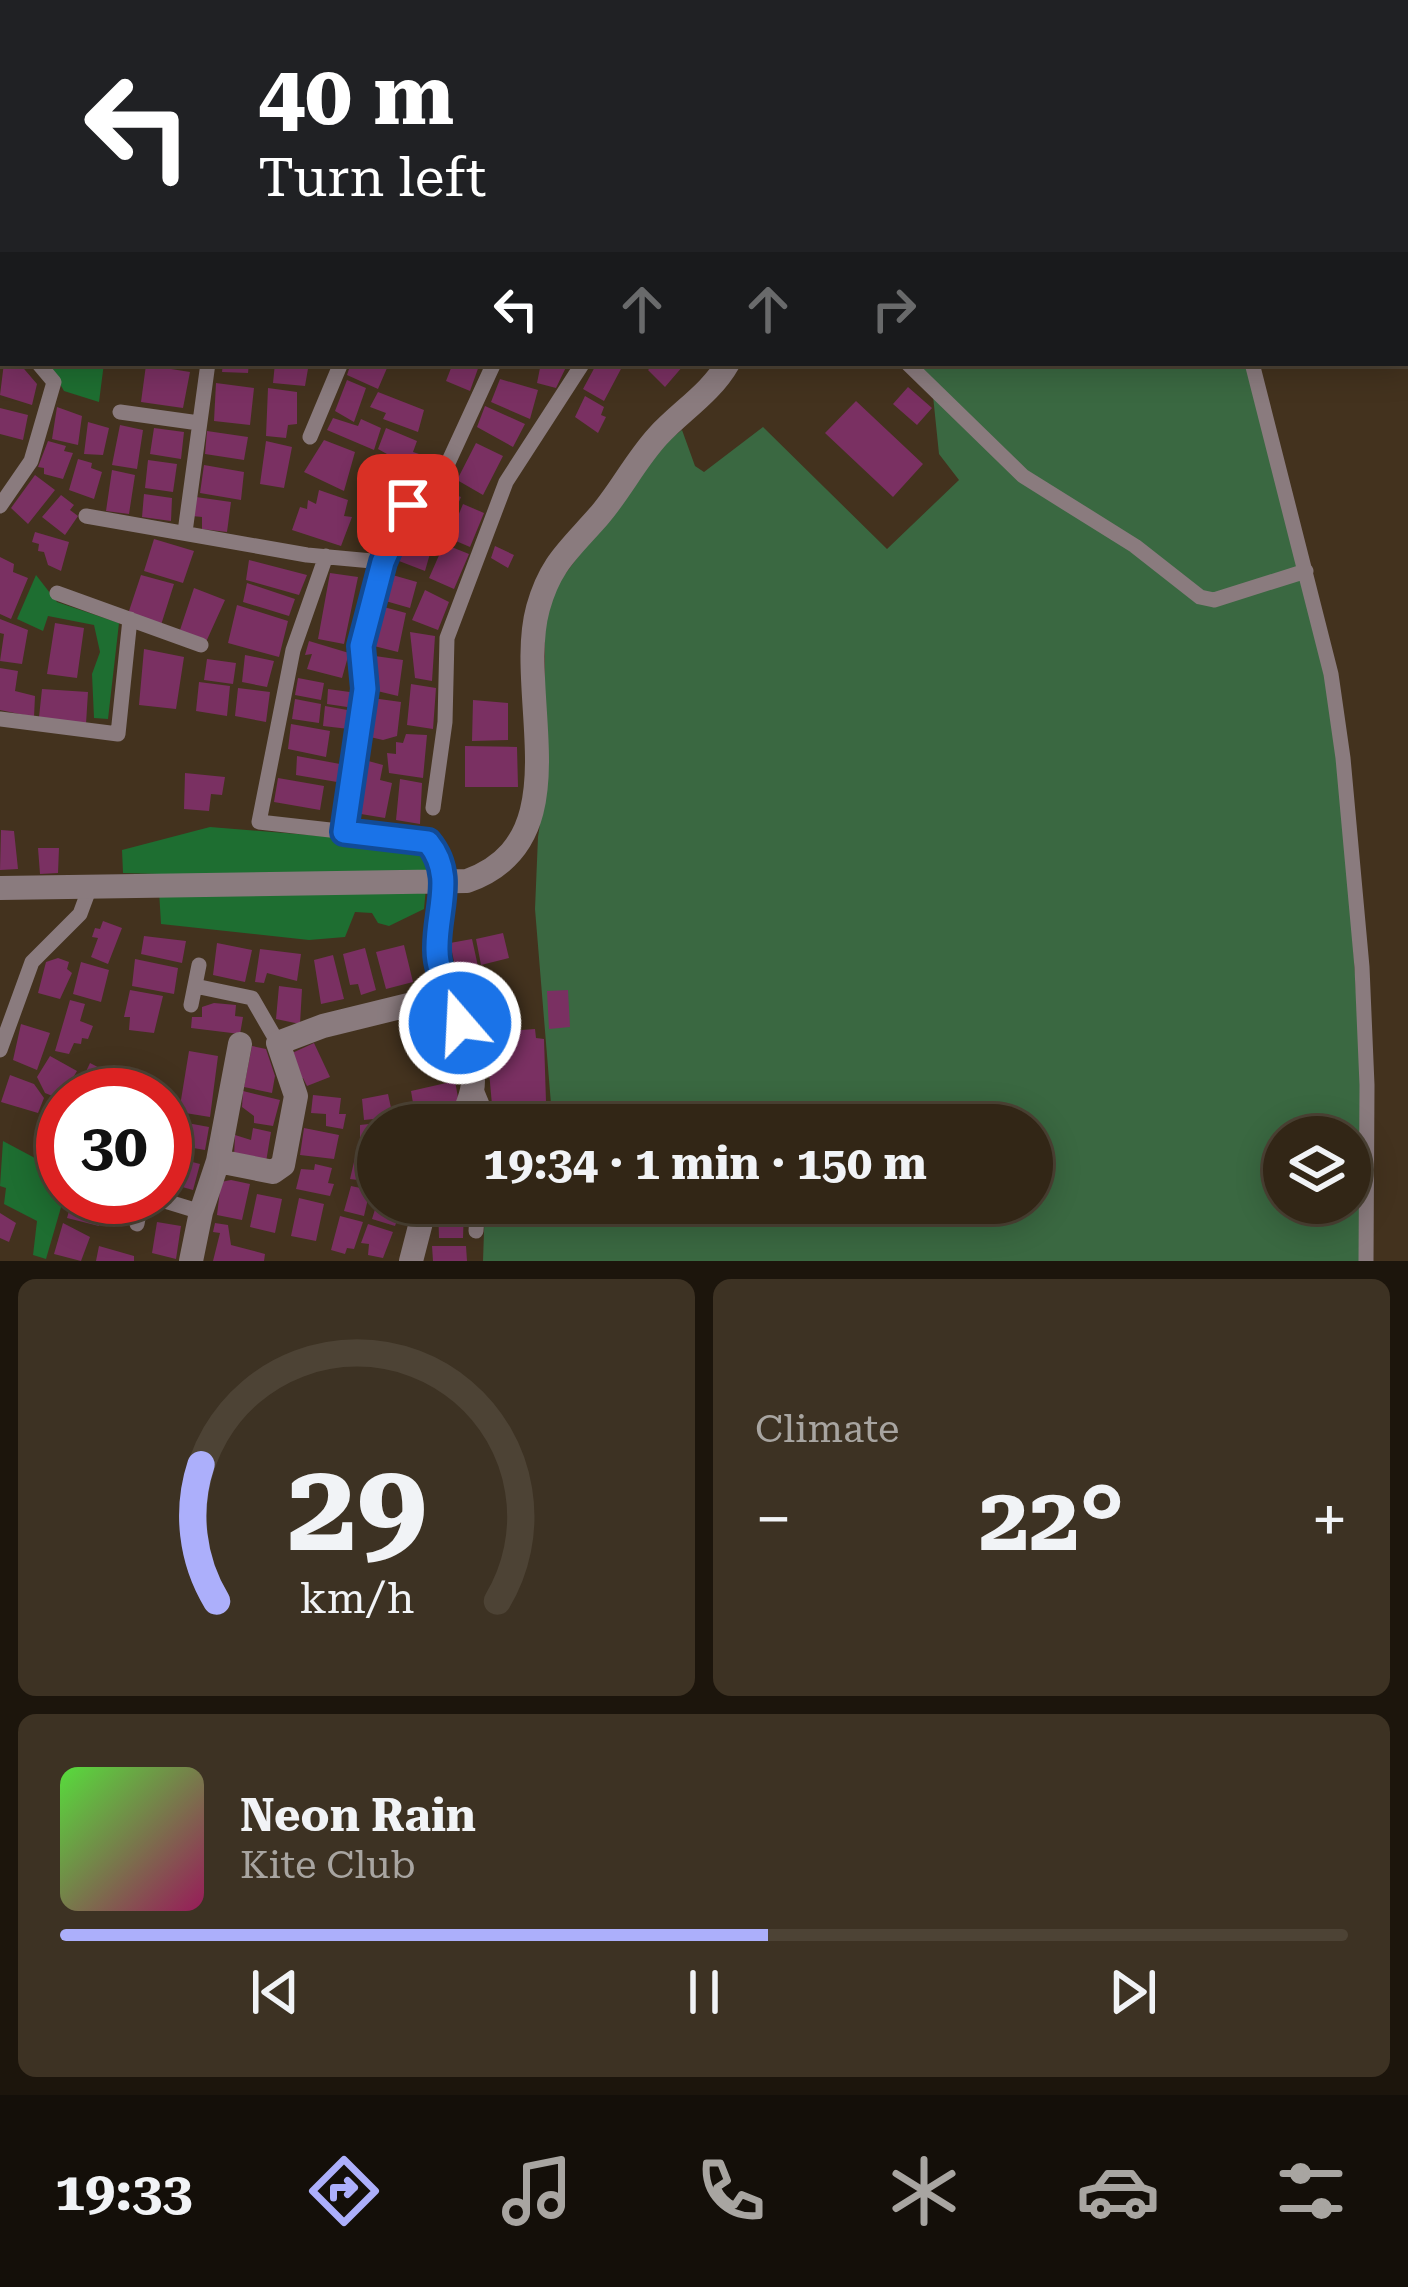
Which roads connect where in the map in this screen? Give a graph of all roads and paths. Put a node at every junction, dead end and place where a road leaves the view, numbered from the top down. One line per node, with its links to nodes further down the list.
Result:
1 (41, 366): 12 (lane)
2 (208, 366): 10 (lane)
3 (340, 366): 11 (lane)
4 (493, 366): 16 (lane)
5 (581, 366): 22 (lane)
6 (726, 366): 25 (street)
7 (910, 366): 17 (lane)
8 (1253, 366): 17 (lane)
9 (120, 412): 10 (lane)
10 (199, 423): 14 (lane)
11 (310, 437)
12 (0, 506)
13 (86, 516): 14 (lane)
14 (185, 532): 15 (lane)
15 (326, 556): 16 (lane); 23 (lane)
16 (383, 562): 23 (lane)
17 (1306, 572): 46 (lane)
18 (57, 592): 19 (lane)
19 (130, 619): 20 (lane); 21 (lane)
20 (201, 645)
21 (0, 719)
22 (433, 808)
23 (344, 832): 24 (lane)
24 (428, 842): 25 (street)
25 (445, 882): 26 (street); 29 (street)
26 (90, 887): 27 (street); 34 (lane)
27 (0, 888)
28 (199, 965): 30 (lane)
29 (441, 976): 32 (street); 35 (street)
30 (196, 986): 31 (lane); 32 (lane)
31 (191, 1005)
32 (278, 1042): 38 (street)
33 (240, 1044): 38 (street)
34 (0, 1050)
35 (474, 1084): 36 (street); 37 (lane)
36 (467, 1104)
37 (482, 1104)
38 (218, 1161): 40 (street)
39 (192, 1209): 40 (lane)
40 (201, 1212): 44 (street)
41 (421, 1224): 45 (street)
42 (476, 1224): 43 (lane)
43 (476, 1231)
44 (191, 1261)
45 (411, 1261)
46 (1366, 1261)

